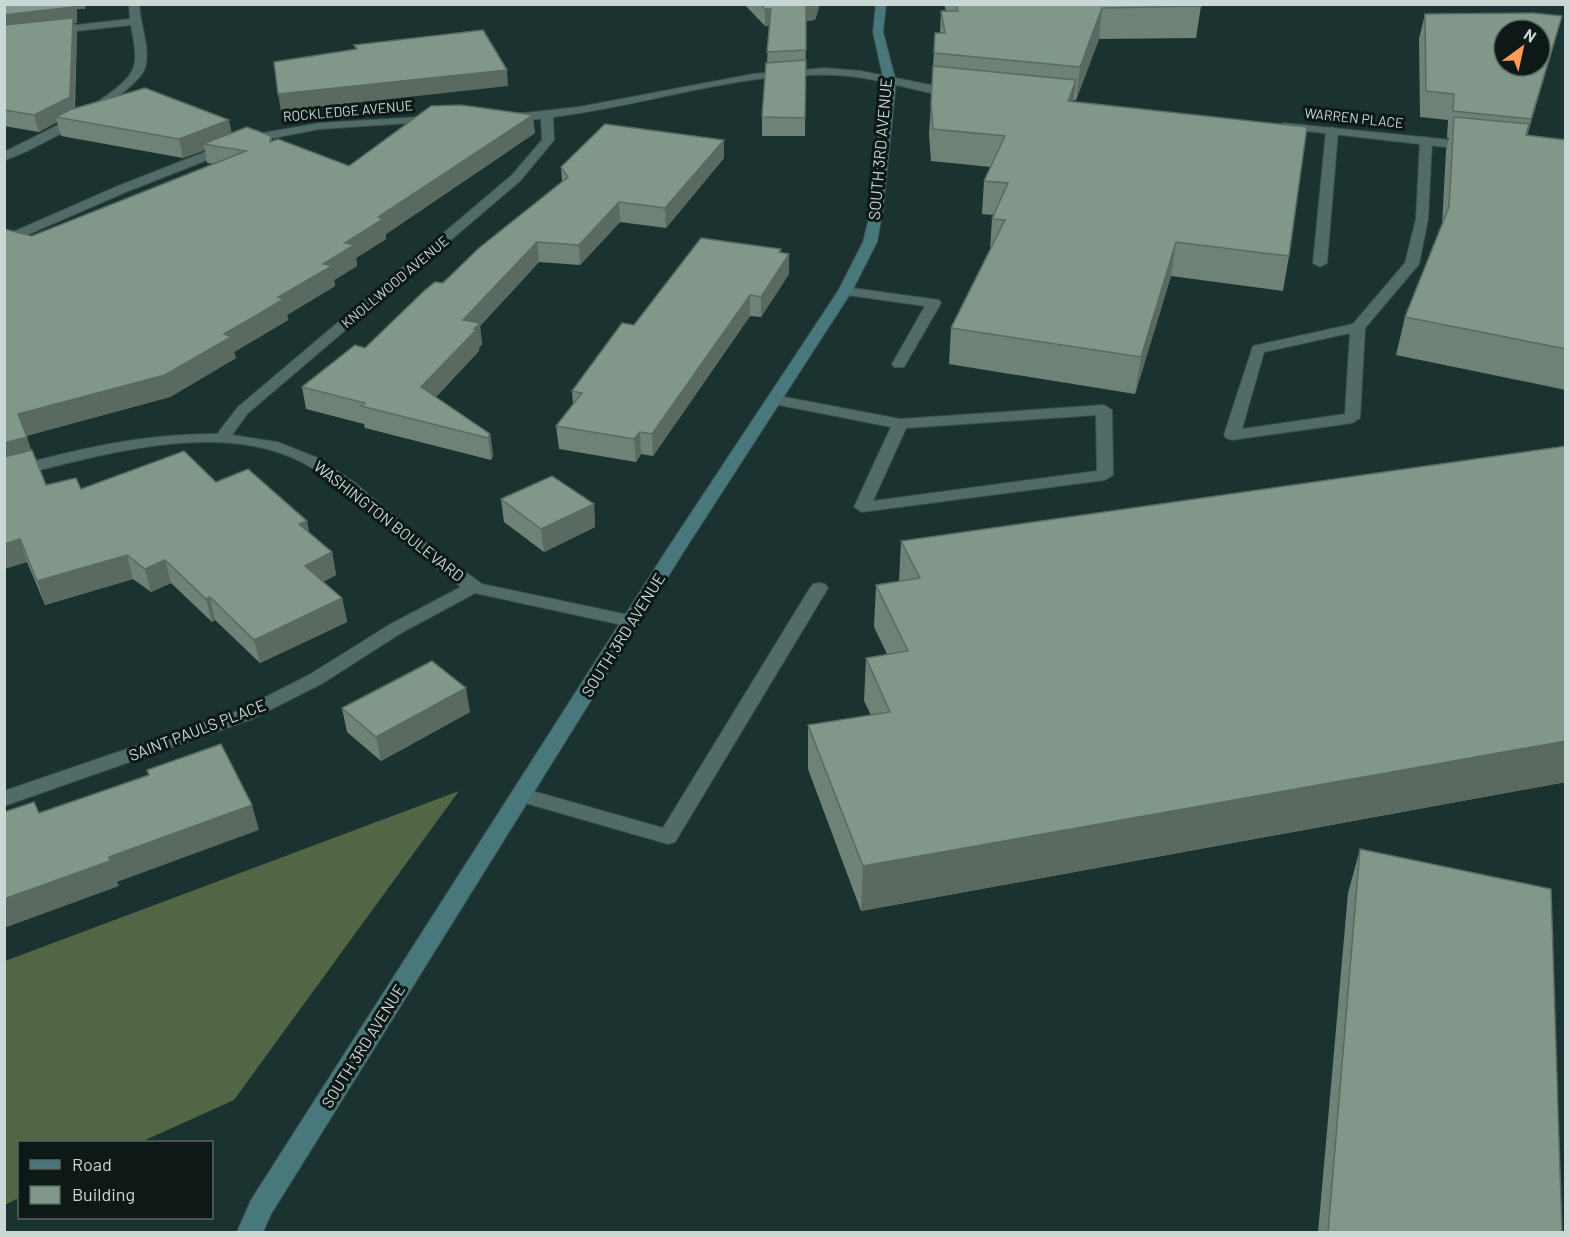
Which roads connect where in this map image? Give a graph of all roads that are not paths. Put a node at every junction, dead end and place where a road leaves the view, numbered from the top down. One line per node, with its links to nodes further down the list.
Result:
1 (134, 4): 3 (street)
2 (881, 4): 5 (street, SOUTH 3RD AVENUE)
3 (134, 22): 4 (street); 14 (street)
4 (4, 36)
5 (890, 82): 6 (street); 7 (street); 19 (street, SOUTH 3RD AVENUE)
6 (966, 94)
7 (547, 116): 8 (street); 24 (street, KNOLLWOOD AVENUE)
8 (501, 117)
9 (454, 118): 16 (street, ROCKLEDGE AVENUE)
10 (1274, 125): 11 (street, WARREN PLACE)
11 (1332, 131): 12 (street, WARREN PLACE); 18 (street)
12 (1426, 141): 13 (street, WARREN PLACE); 20 (street)
13 (1483, 147)
14 (4, 158)
15 (4, 224): 16 (street)
16 (23, 232): 17 (street, ROCKLEDGE AVENUE)
17 (4, 241)
18 (1320, 263)
19 (845, 291): 21 (street); 22 (street, SOUTH 3RD AVENUE)
20 (1358, 327): 20 (street)
21 (898, 364)
22 (774, 400): 23 (street); 28 (street, SOUTH 3RD AVENUE)
23 (900, 424): 23 (street)
24 (222, 438): 25 (street, WASHINGTON BOULEVARD); 26 (street, WASHINGTON BOULEVARD)
25 (4, 474)
26 (474, 587): 28 (street, WASHINGTON BOULEVARD); 30 (street, SAINT PAULS PLACE)
27 (819, 588): 29 (street)
28 (632, 621): 29 (street, SOUTH 3RD AVENUE)
29 (522, 795): 31 (street, SOUTH 3RD AVENUE)
30 (4, 799)
31 (250, 1233)

